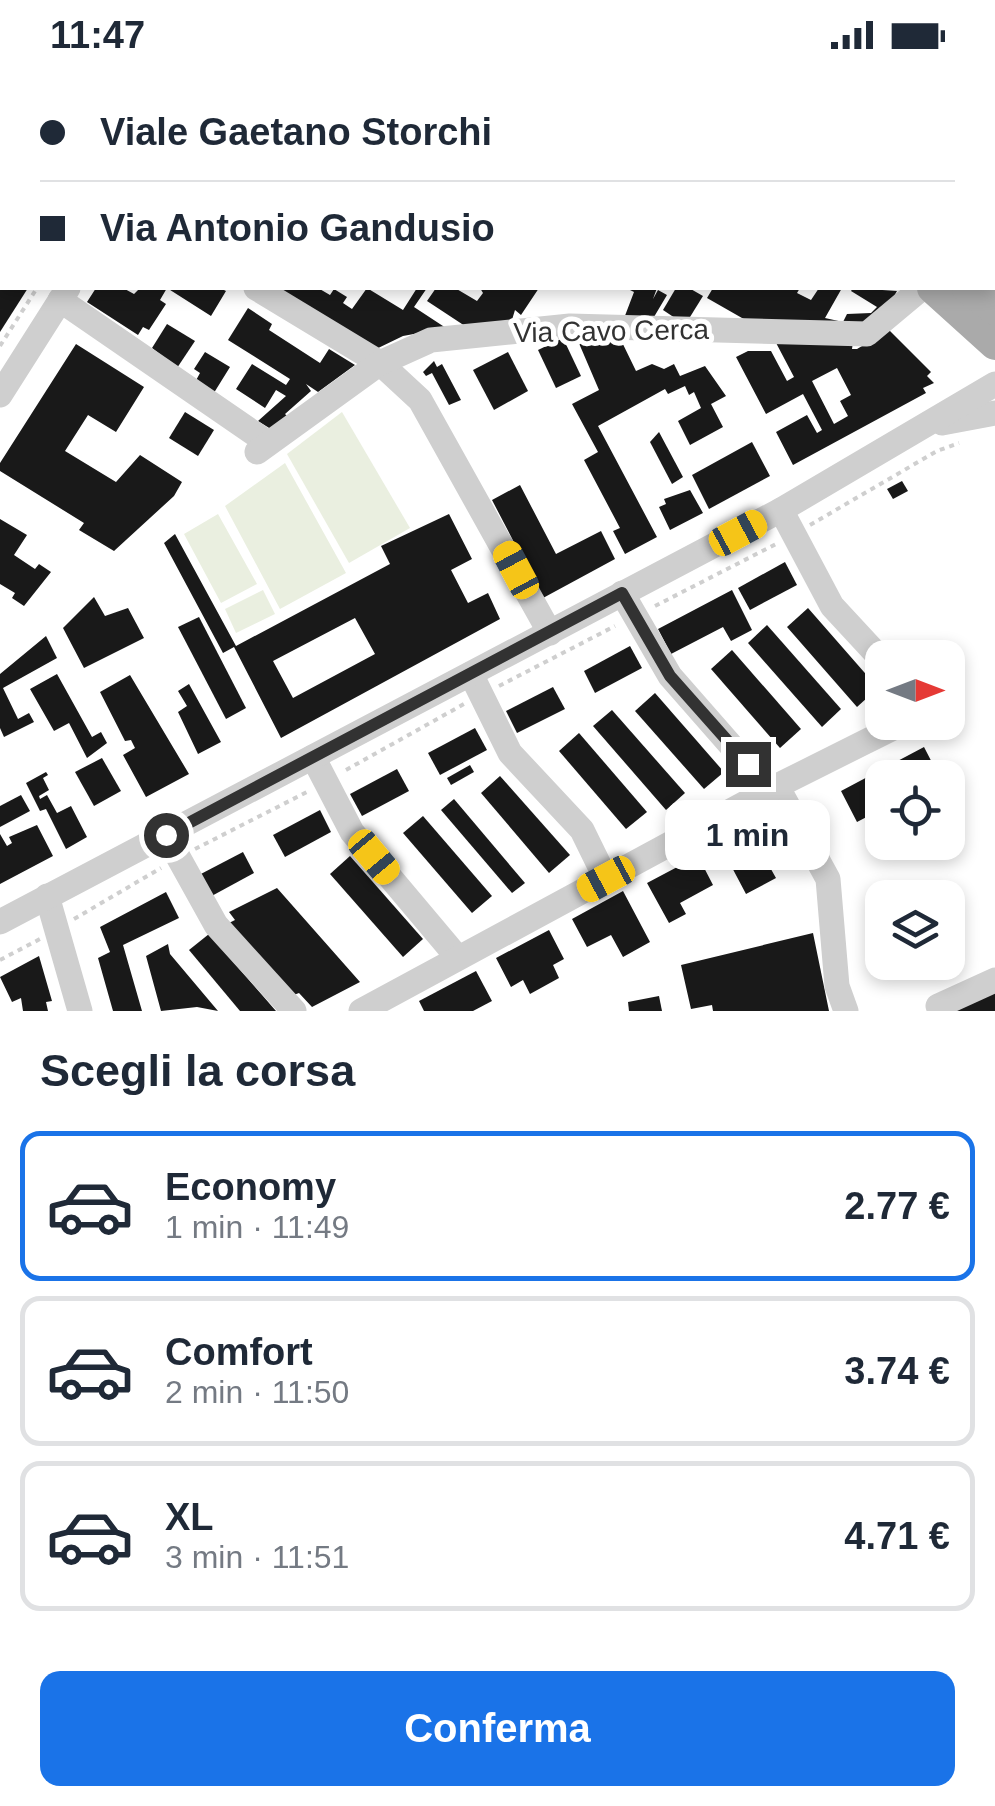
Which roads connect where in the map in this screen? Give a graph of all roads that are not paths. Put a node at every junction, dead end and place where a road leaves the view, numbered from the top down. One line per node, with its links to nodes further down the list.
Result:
1 (259, 290): 8 (street)
2 (920, 290): 8 (street, Via Cavo Cerca)
3 (935, 290): 7 (main road)
4 (971, 290): 6 (main road)
5 (55, 292): 8 (street, Via Cavo Cerca); 10 (street)
6 (995, 310)
7 (995, 344)
8 (380, 364): 15 (street)
9 (995, 384): 12 (street)
10 (0, 395)
11 (995, 413): 12 (street)
12 (923, 427): 13 (street)
13 (781, 510): 14 (street); 16 (street)
14 (622, 593): 15 (street); 20 (street)
15 (550, 633): 17 (street)
16 (865, 642)
17 (472, 674): 19 (street); 22 (street)
18 (869, 740): 20 (street)
19 (313, 757): 21 (street); 25 (street)
20 (774, 788): 22 (street); 31 (street)
21 (166, 835): 23 (street); 29 (street)
22 (606, 879): 25 (street)
23 (46, 896): 24 (street); 28 (street)
24 (0, 922)
25 (458, 958): 30 (street)
26 (995, 980): 27 (street)
27 (934, 1009)
28 (80, 1011)
29 (294, 1011)
30 (361, 1011)
31 (846, 1011)

